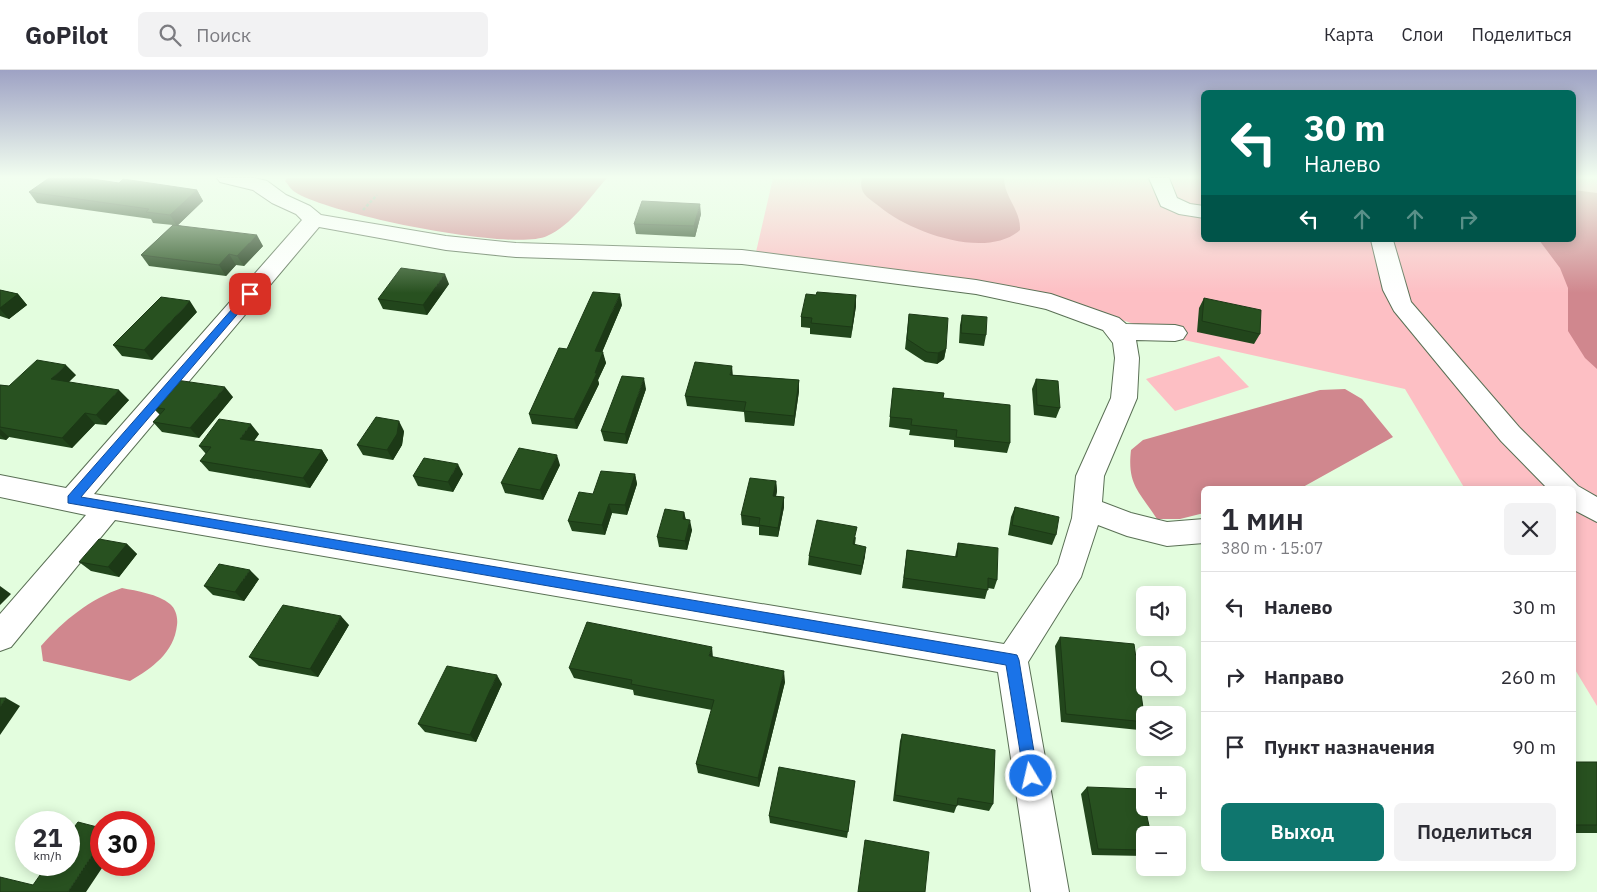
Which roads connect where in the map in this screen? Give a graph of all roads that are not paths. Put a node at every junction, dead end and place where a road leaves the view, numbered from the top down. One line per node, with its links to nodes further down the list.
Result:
1 (310, 216): 2 (street)
2 (314, 220): 4 (street); 9 (street)
3 (1383, 242): 7 (street)
4 (1120, 332): 5 (street); 11 (street)
5 (1175, 334)
6 (0, 486): 9 (street)
7 (1563, 486)
8 (1576, 497): 12 (street)
9 (72, 500): 10 (street)
10 (109, 508): 14 (street); 15 (street)
11 (1087, 508): 13 (street); 15 (street)
12 (1597, 511)
13 (1201, 531)
14 (0, 636)
15 (1012, 660): 16 (street)
16 (1050, 892)

